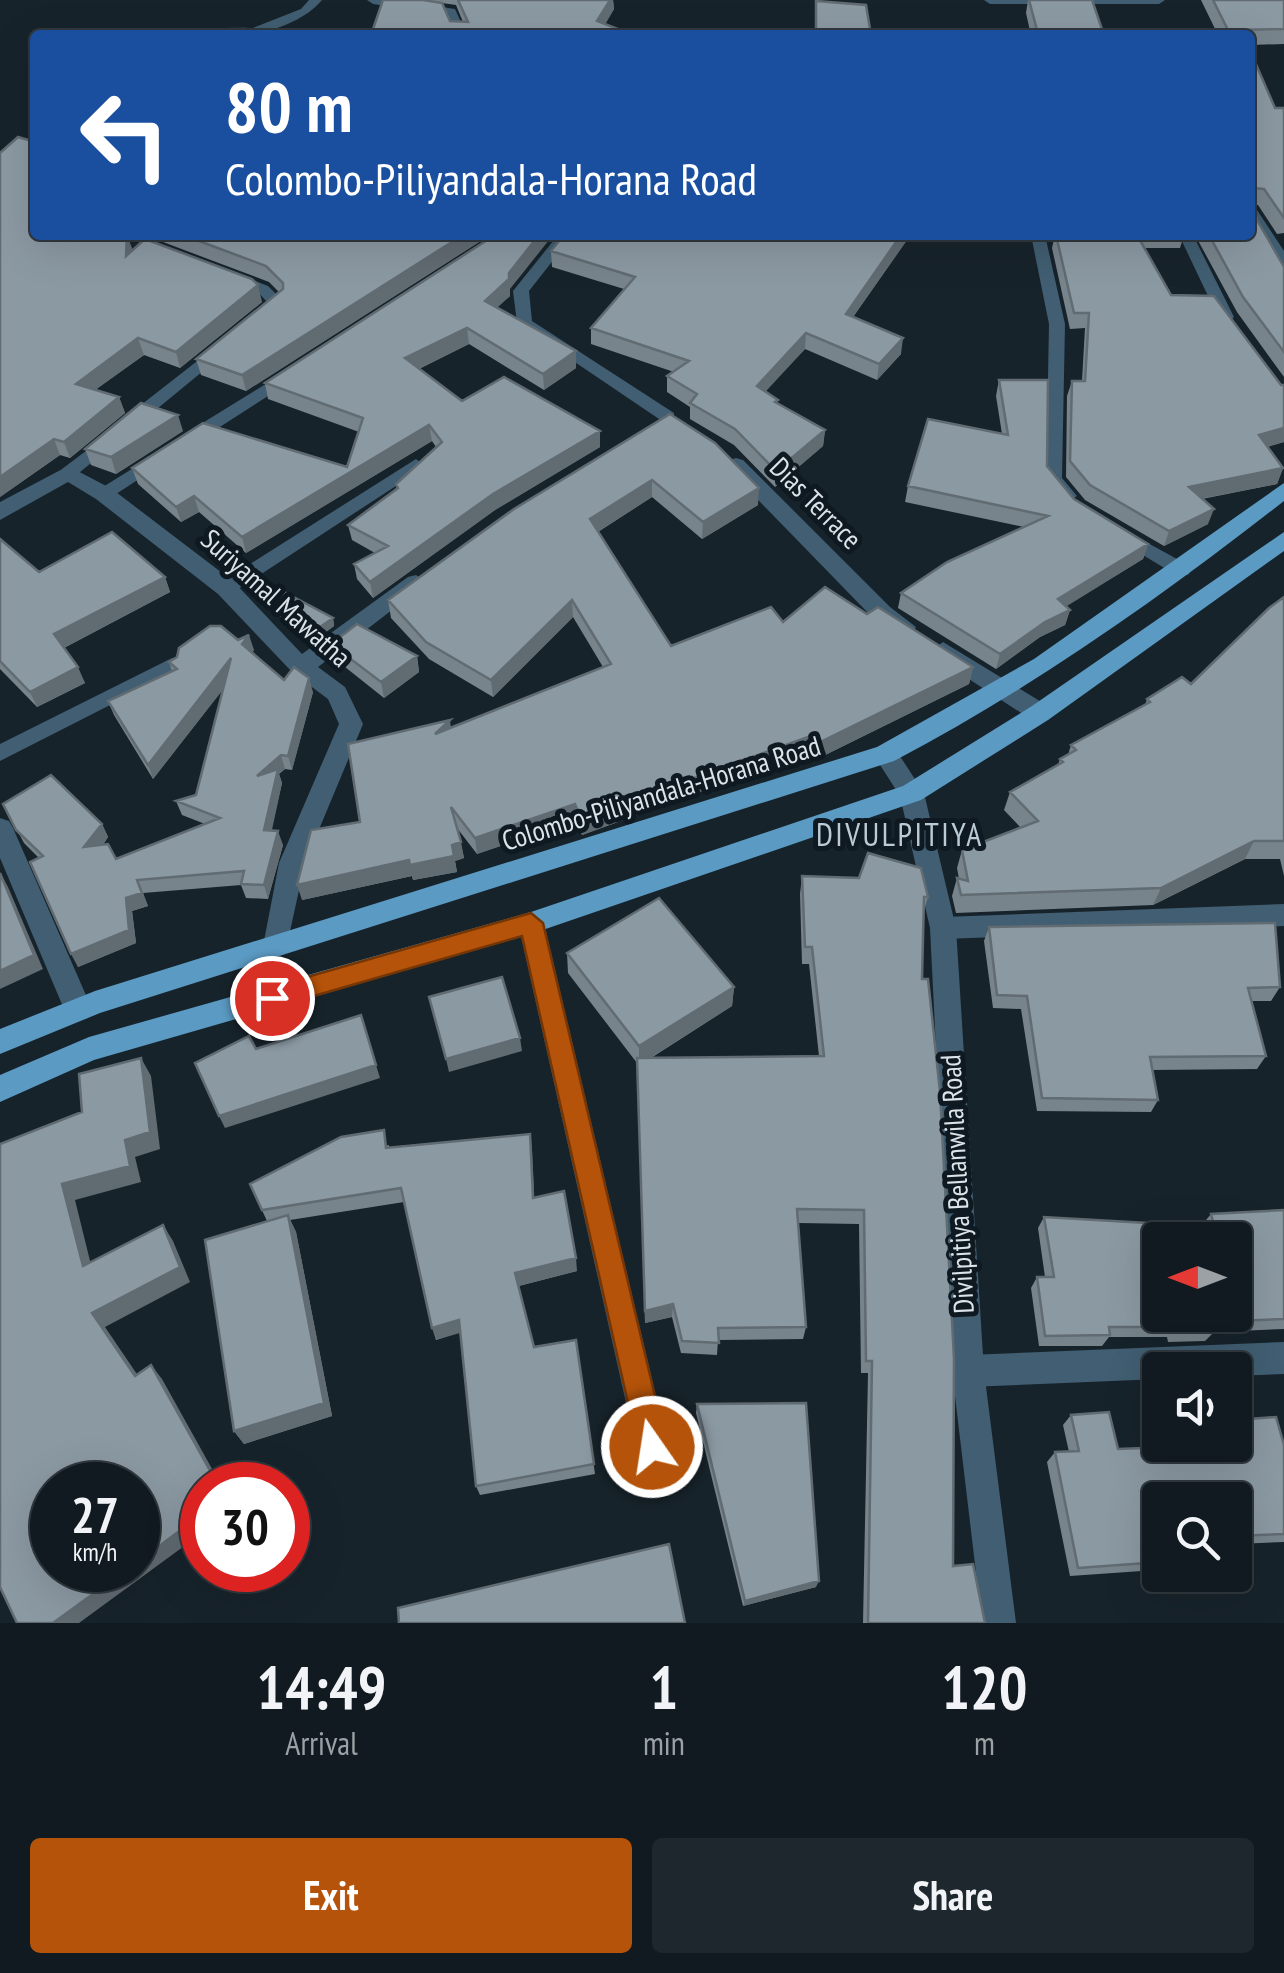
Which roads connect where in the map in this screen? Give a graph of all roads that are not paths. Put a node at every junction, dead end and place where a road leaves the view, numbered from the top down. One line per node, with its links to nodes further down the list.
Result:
1 (316, 0): 5 (lane)
2 (373, 0): 6 (lane)
3 (990, 0): 4 (lane)
4 (1159, 0)
5 (255, 30)
6 (460, 30)
7 (1255, 218): 11 (lane)
8 (562, 240): 17 (lane)
9 (1039, 240): 23 (lane)
10 (1188, 240): 14 (lane)
11 (1284, 262)
12 (214, 270): 13 (lane)
13 (246, 327)
14 (1238, 334)
15 (231, 339): 20 (lane)
16 (306, 364): 22 (lane)
17 (667, 423)
18 (724, 453): 32 (street, Dias Terrace)
19 (416, 465): 29 (lane)
20 (68, 473): 22 (street, Suriyamal Mawatha); 24 (street)
21 (1284, 490): 28 (main road, Colombo-Piliyandala-Horana Road)
22 (104, 494): 29 (street, Suriyamal Mawatha)
23 (1077, 507)
24 (0, 512)
25 (1107, 525): 28 (lane)
26 (1284, 540): 33 (main road)
27 (442, 564): 31 (street)
28 (1182, 570): 32 (main road, Colombo-Piliyandala-Horana Road)
29 (226, 588): 31 (street, Suriyamal Mawatha)
30 (172, 665): 34 (lane)
31 (300, 667): 41 (street, Suriyamal Mawatha)
32 (1007, 691): 33 (street, Dias Terrace); 35 (main road, Colombo-Piliyandala-Horana Road)
33 (1040, 712): 36 (main road)
34 (0, 753)
35 (885, 754): 36 (street, Divilpitiya Bellanwila Road); 41 (main road, Colombo-Piliyandala-Horana Road)
36 (912, 793): 39 (main road); 40 (street, Divilpitiya Bellanwila Road)
37 (0, 828): 42 (street)
38 (1284, 915): 40 (street)
39 (531, 923): 44 (main road); 47 (street)
40 (943, 928): 46 (street, Divilpitiya Bellanwila Road)
41 (276, 946): 42 (main road, Colombo-Piliyandala-Horana Road)
42 (78, 1009): 43 (main road, Colombo-Piliyandala-Horana Road)
43 (0, 1042)
44 (0, 1089)
45 (1284, 1358): 46 (street)
46 (968, 1371): 48 (street, Divilpitiya Bellanwila Road)
47 (652, 1447)
48 (999, 1623)

